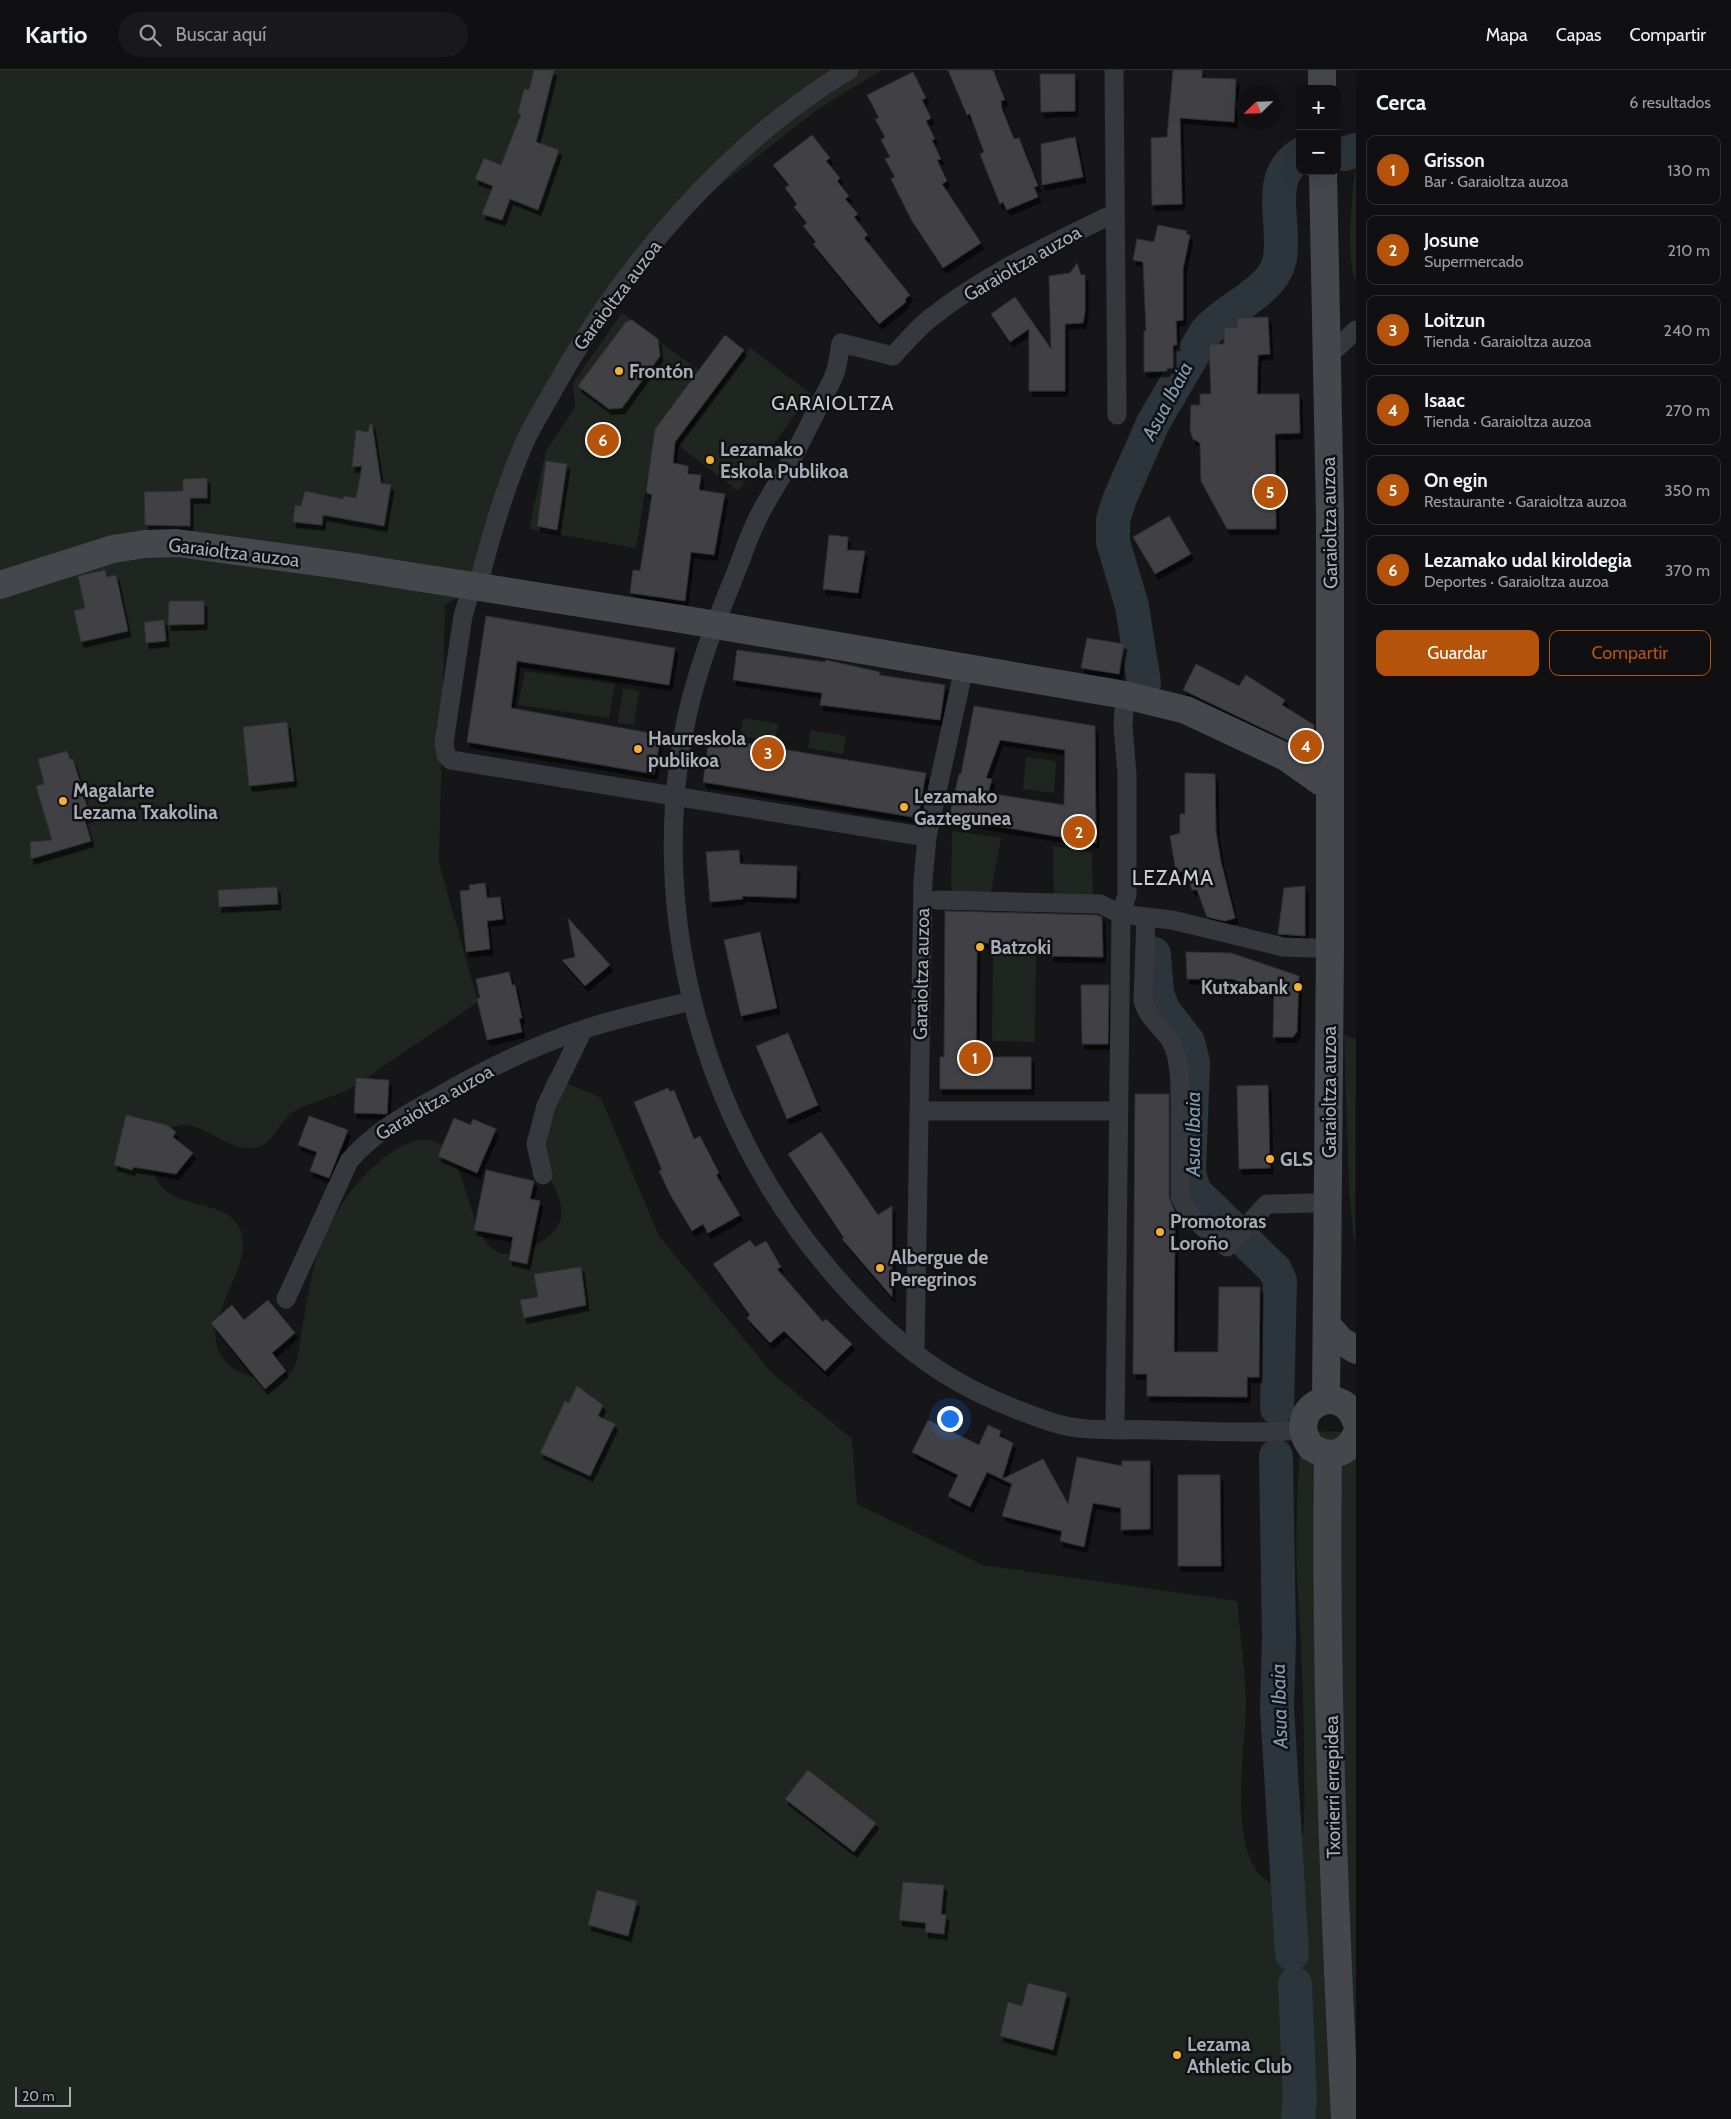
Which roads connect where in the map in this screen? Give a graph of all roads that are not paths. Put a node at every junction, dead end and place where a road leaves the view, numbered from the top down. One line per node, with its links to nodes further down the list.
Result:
1 (849, 70): 11 (street, Garaioltza auzoa)
2 (1114, 70): 6 (street)
3 (1322, 70): 4 (street)
4 (1322, 85)
5 (1323, 175): 8 (street, Garaioltza auzoa)
6 (1115, 213): 9 (street); 12 (street, Garaioltza auzoa)
7 (1356, 330): 8 (street)
8 (1326, 358): 15 (street, Garaioltza auzoa)
9 (1117, 415)
10 (0, 585): 11 (street, Garaioltza auzoa)
11 (475, 586): 12 (street, Garaioltza auzoa); 16 (street, Garaioltza auzoa)
12 (714, 625): 13 (street, Garaioltza auzoa); 16 (street, Garaioltza auzoa)
13 (964, 668): 14 (street, Garaioltza auzoa); 17 (street, Garaioltza auzoa)
14 (1125, 695): 15 (street, Garaioltza auzoa); 19 (street)
15 (1330, 784): 31 (street, Garaioltza auzoa)
16 (675, 796): 17 (street, Garaioltza auzoa); 22 (street, Garaioltza auzoa)
17 (928, 837): 24 (street, Garaioltza auzoa)
18 (937, 900): 19 (street)
19 (1121, 914): 20 (street); 25 (street)
20 (1146, 917): 21 (street); 27 (street)
21 (1314, 948)
22 (692, 1001): 23 (street, Garaioltza auzoa); 30 (street, Garaioltza auzoa)
23 (583, 1030): 26 (street); 28 (street, Garaioltza auzoa)
24 (919, 1111): 25 (street); 29 (street, Garaioltza auzoa)
25 (1118, 1111): 36 (street)
26 (543, 1175)
27 (1315, 1203)
28 (286, 1299)
29 (916, 1307): 30 (street); 33 (street, Garaioltza auzoa)
30 (883, 1325): 33 (street, Garaioltza auzoa)
31 (1327, 1325): 32 (street); 34 (street, Garaioltza auzoa)
32 (1356, 1350)
33 (915, 1352): 36 (street, Garaioltza auzoa)
34 (1326, 1400): 35 (street); 37 (street)
35 (1355, 1420): 38 (street)
36 (1115, 1429): 37 (street, Garaioltza auzoa)
37 (1303, 1430): 38 (street)
38 (1328, 1455): 39 (street, Txorierri errepidea)
39 (1346, 2119)

